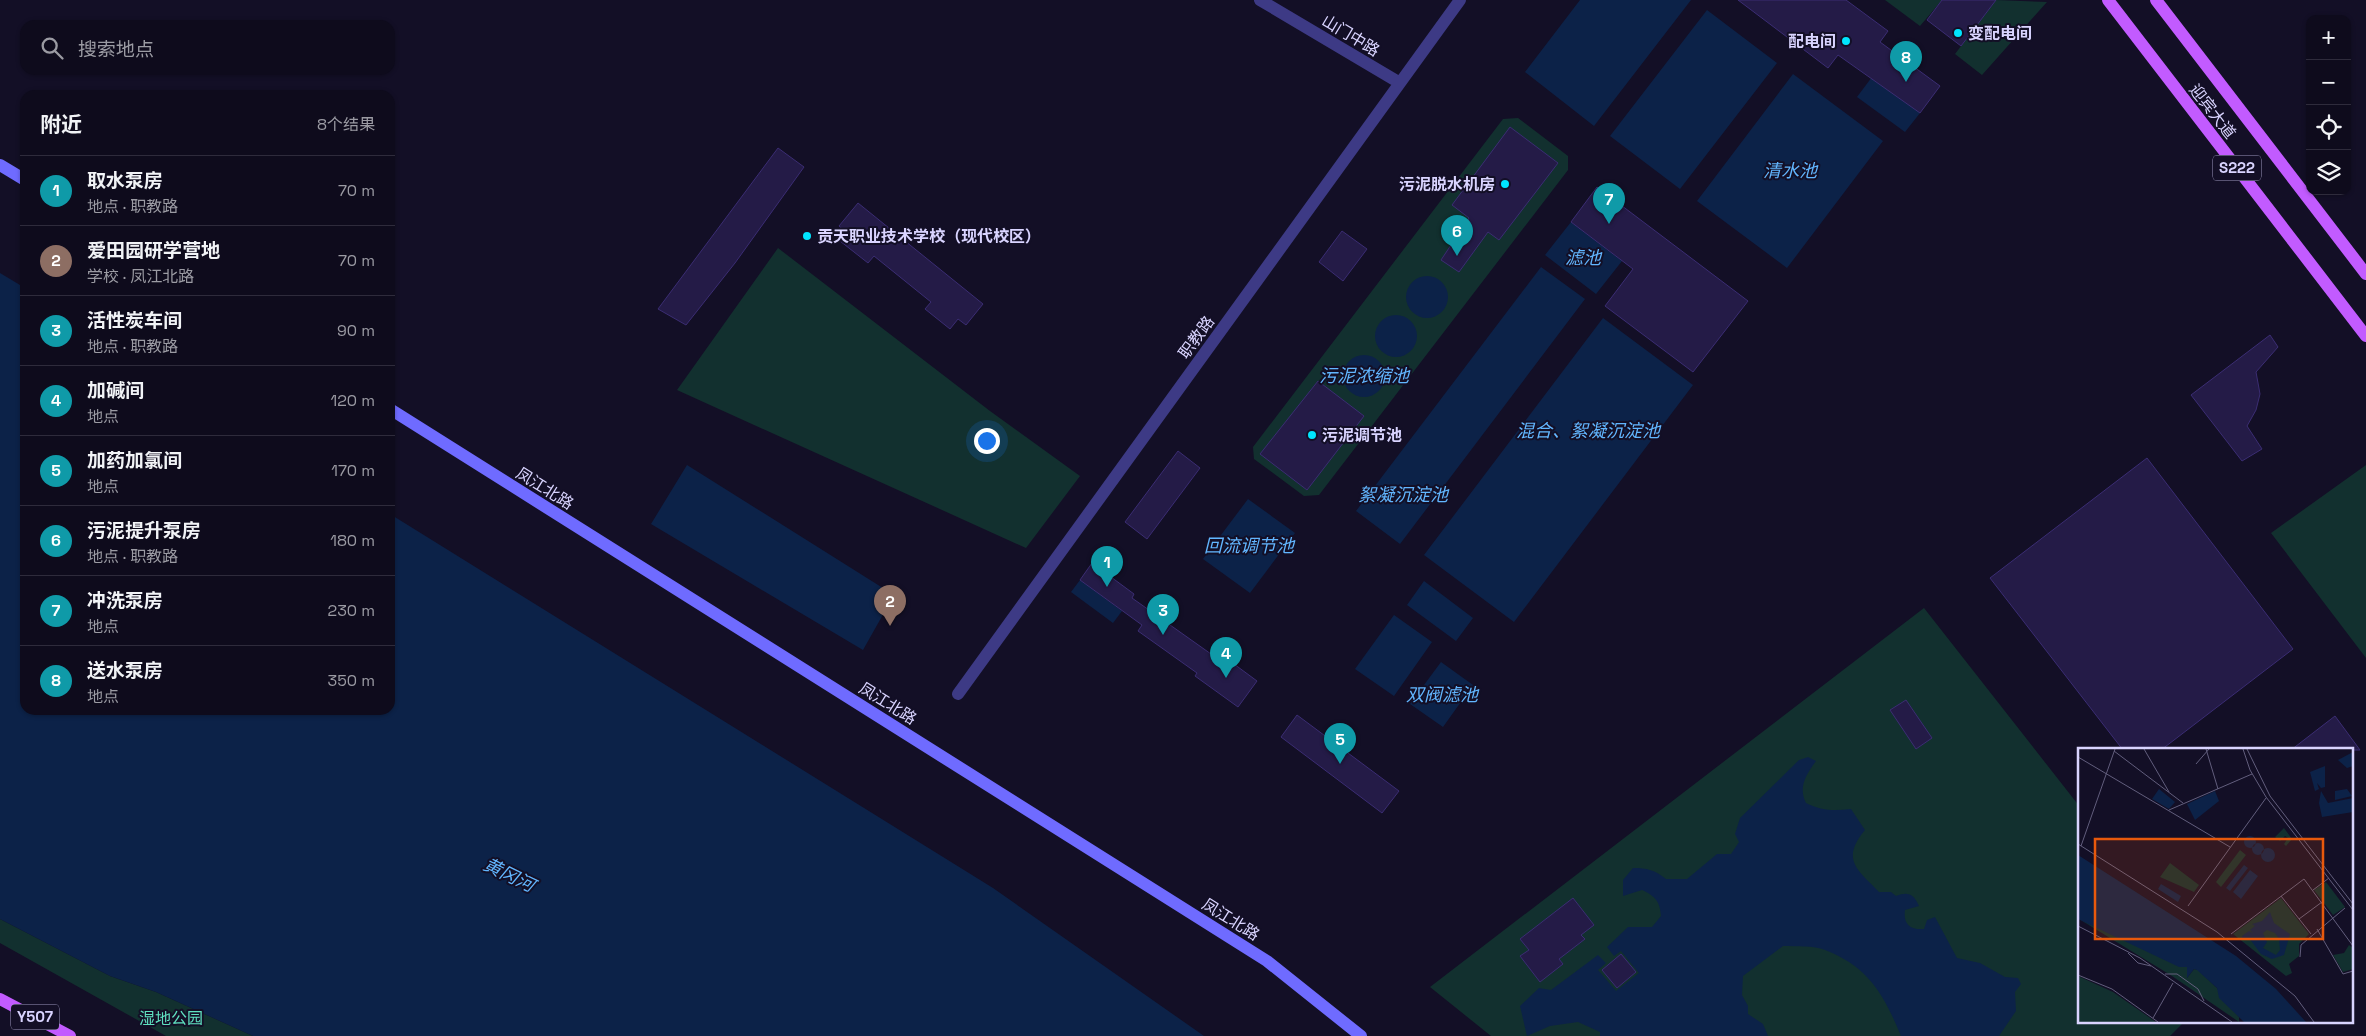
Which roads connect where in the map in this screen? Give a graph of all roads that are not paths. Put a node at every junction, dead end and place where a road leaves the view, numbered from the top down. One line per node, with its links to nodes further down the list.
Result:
1 (1260, 0): 5 (street, 山门中路)
2 (1460, 0): 5 (street, 职教路)
3 (2108, 0): 9 (main road, 迎宾大道 / S222)
4 (2156, 0): 8 (main road, 迎宾大道 / S222)
5 (1400, 82): 11 (street, 职教路)
6 (0, 164): 7 (main road)
7 (20, 177)
8 (2366, 274)
9 (2366, 336)
10 (395, 413): 14 (main road, 凤江北路)
11 (958, 694)
12 (0, 999): 13 (main road, Y507)
13 (70, 1036)
14 (1361, 1036)

